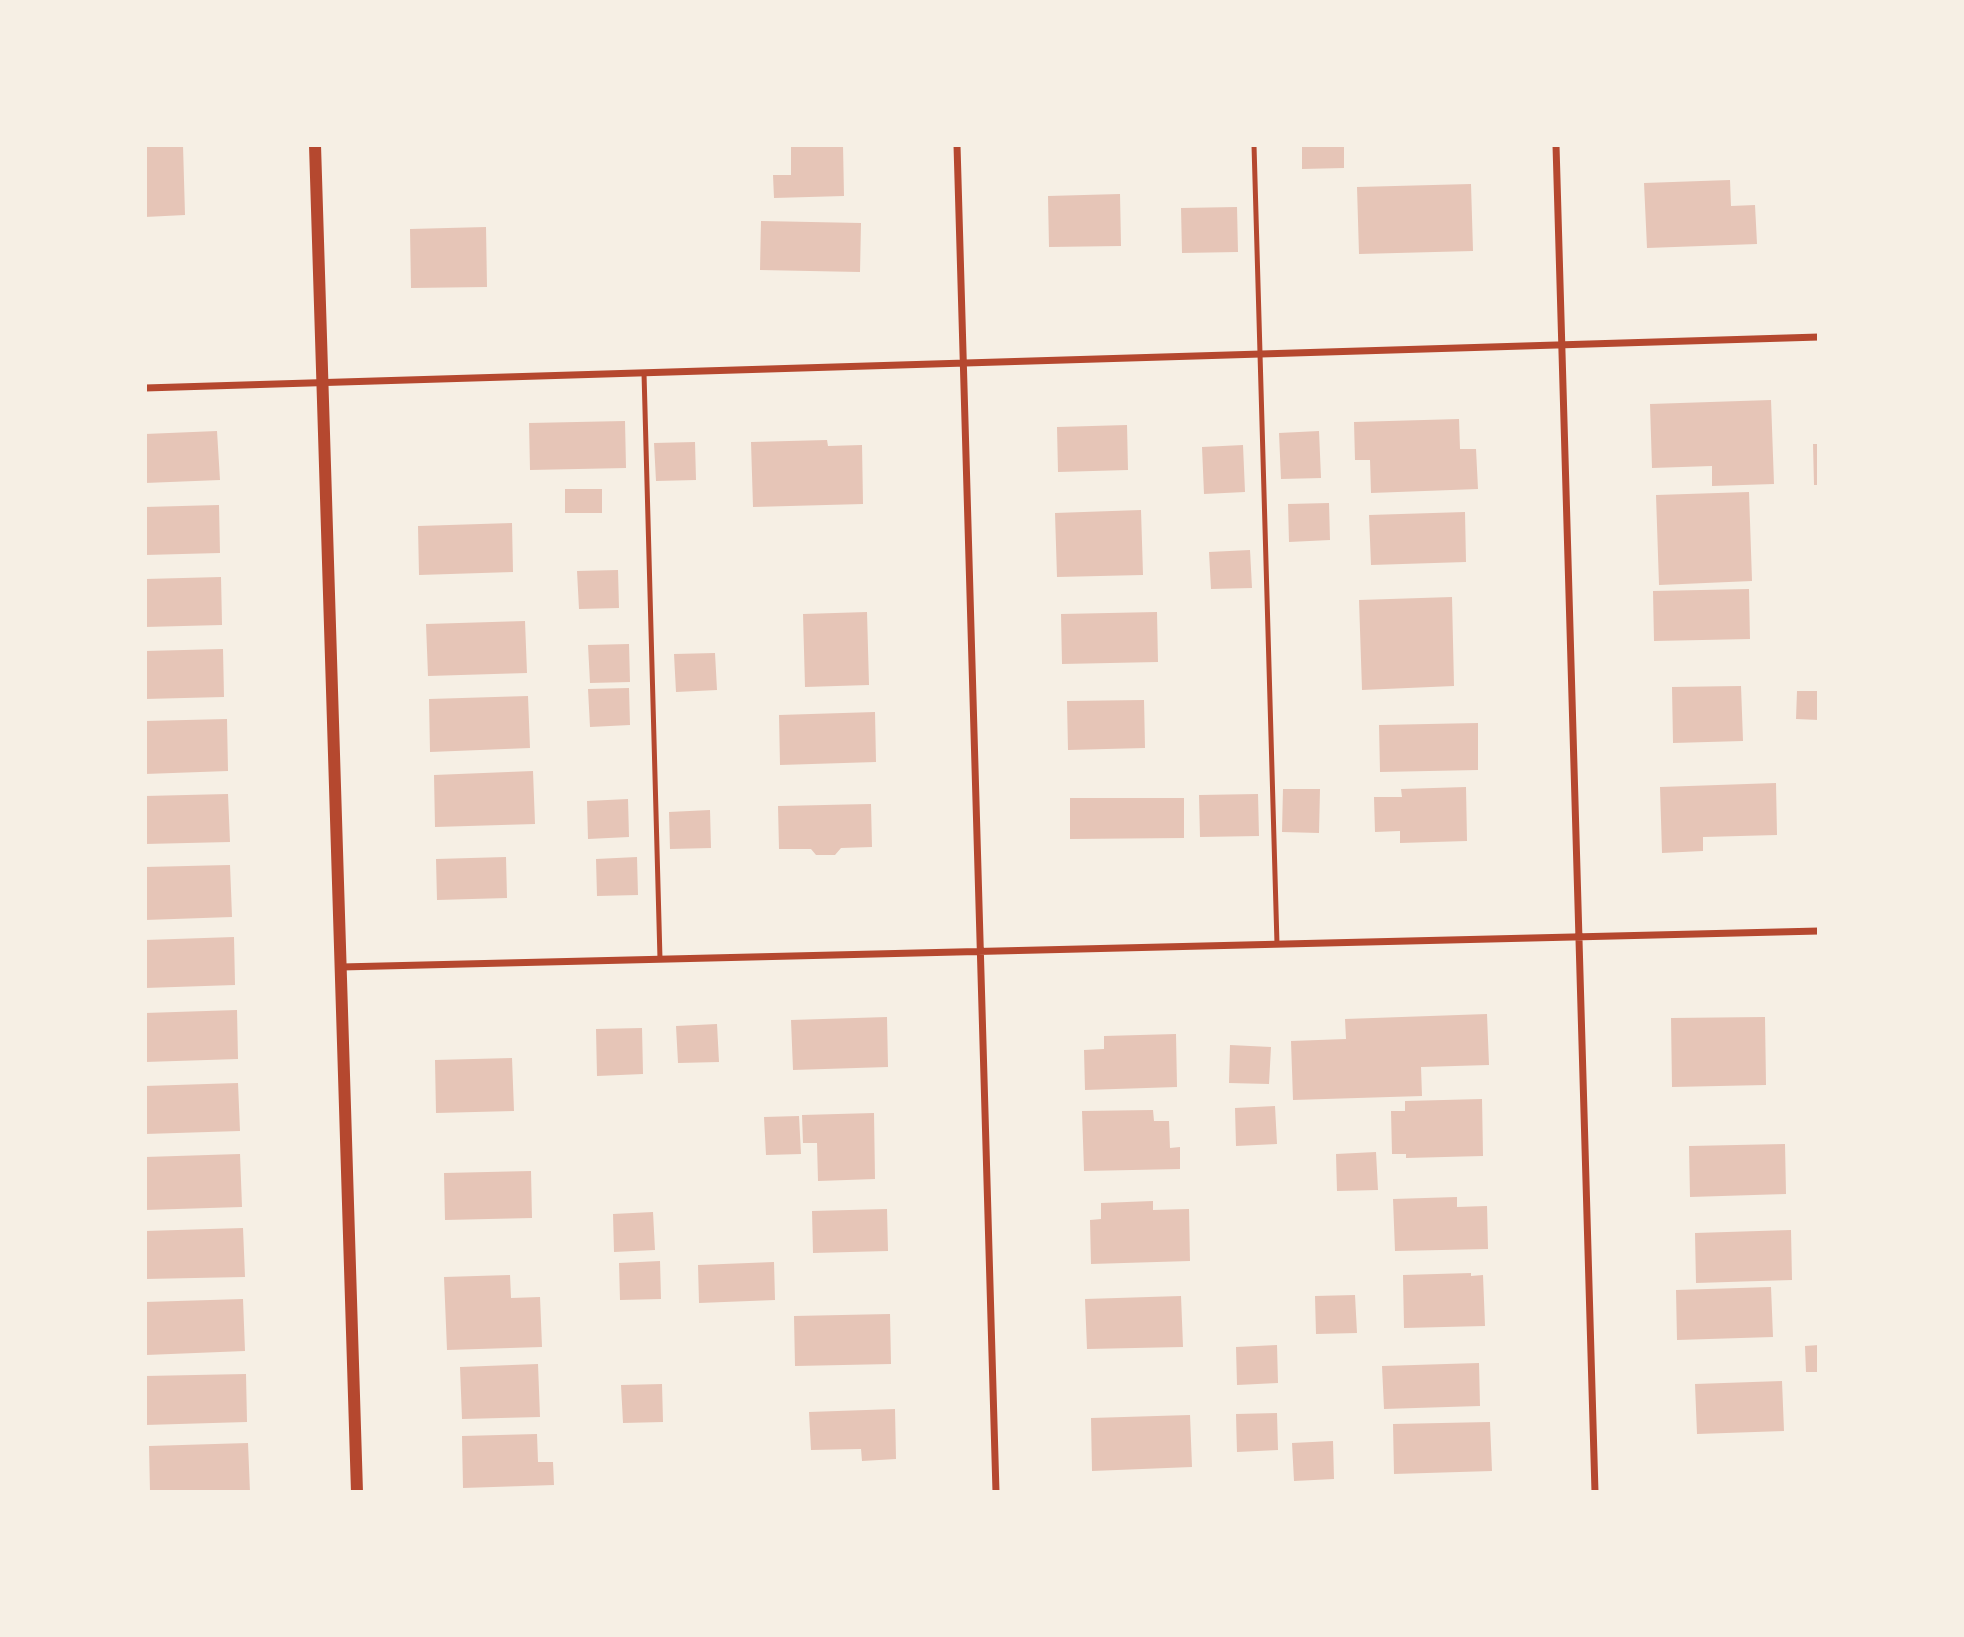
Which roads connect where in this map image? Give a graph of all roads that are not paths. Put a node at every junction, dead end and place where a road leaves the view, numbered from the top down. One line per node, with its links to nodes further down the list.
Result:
1 (315, 145): 10 (street)
2 (957, 145): 8 (street)
3 (1254, 145): 7 (lane)
4 (1556, 145): 6 (street)
5 (1819, 337): 6 (street)
6 (1562, 345): 7 (street); 13 (street)
7 (1260, 354): 8 (street); 14 (lane)
8 (963, 363): 9 (street); 15 (street)
9 (644, 373): 10 (street); 16 (lane)
10 (322, 383): 11 (street); 17 (street)
11 (145, 388)
12 (1819, 931): 13 (street)
13 (1579, 936): 14 (street); 20 (street)
14 (1277, 944): 15 (street)
15 (981, 952): 16 (street); 19 (street)
16 (660, 959): 17 (street)
17 (341, 967): 18 (street)
18 (357, 1492)
19 (996, 1492)
20 (1595, 1492)

